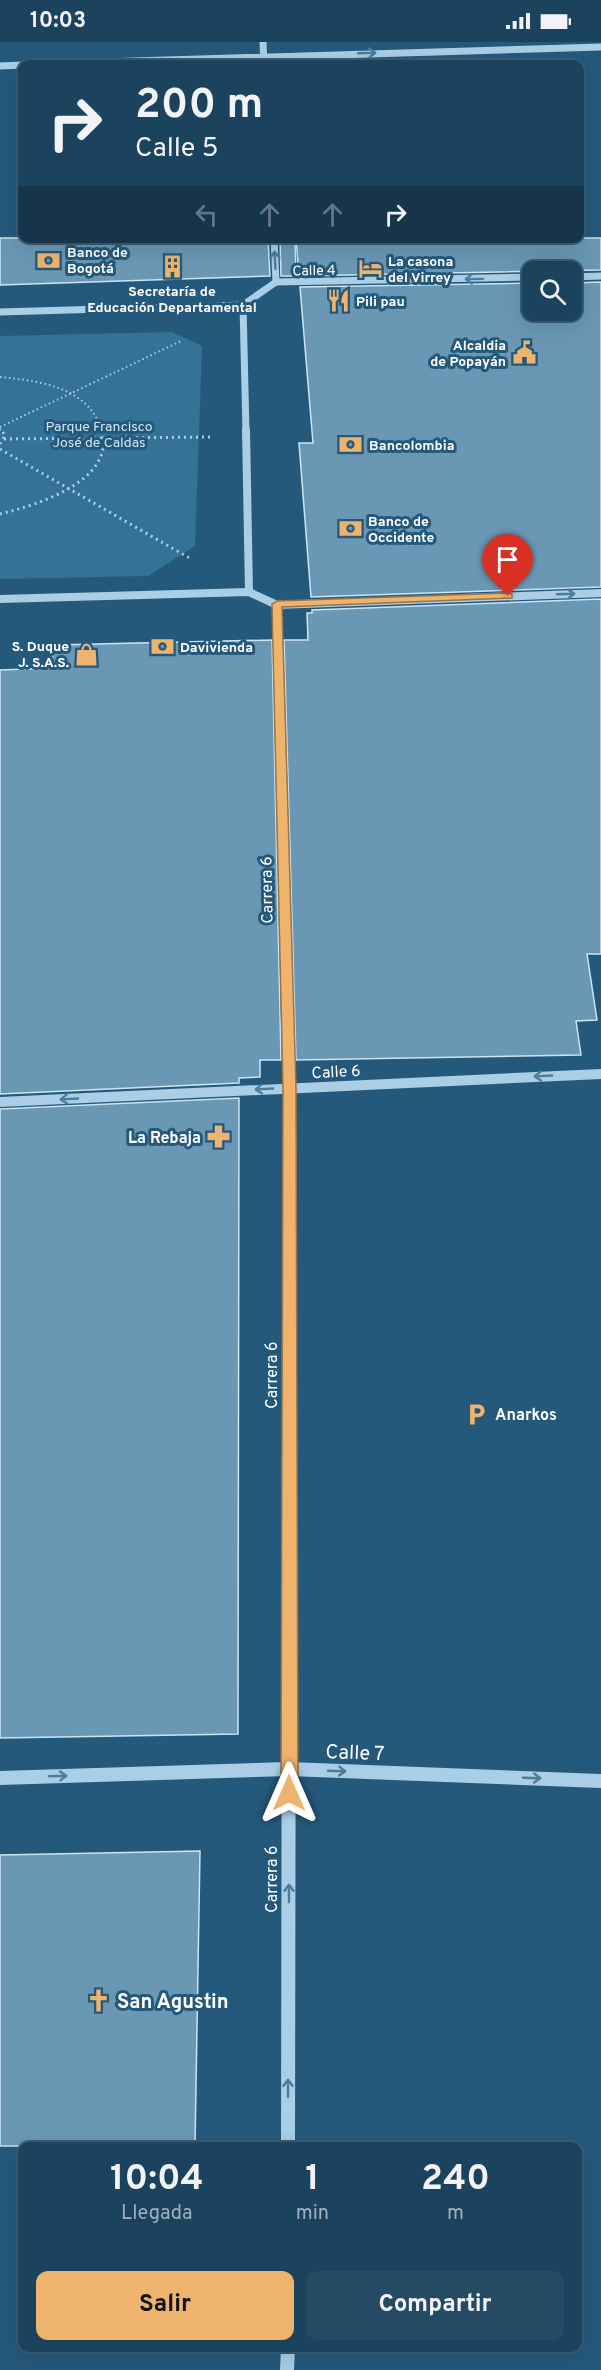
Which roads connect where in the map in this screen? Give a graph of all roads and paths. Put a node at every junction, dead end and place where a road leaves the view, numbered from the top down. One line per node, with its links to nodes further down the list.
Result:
1 (263, 42): 3 (street)
2 (601, 47): 3 (street, one-way to 2)
3 (264, 56): 4 (street); 5 (street)
4 (150, 60)
5 (264, 60)
6 (18, 65): 7 (street)
7 (0, 66)
8 (274, 243): 12 (street, one-way to 8)
9 (601, 276): 10 (street)
10 (582, 277)
11 (522, 278): 12 (street, Calle 4, one-way to 12)
12 (276, 282): 13 (street)
13 (243, 305): 14 (street); 19 (street)
14 (0, 312)
15 (186, 339): 17 (path)
16 (0, 377): 17 (path)
17 (73, 393): 18 (path); 20 (path)
18 (0, 428): 21 (path)
19 (246, 437): 20 (path); 27 (street)
20 (103, 438): 21 (path); 24 (path)
21 (4, 439): 22 (path)
22 (0, 444)
23 (0, 449): 24 (path)
24 (68, 490): 25 (path); 26 (path)
25 (0, 514)
26 (192, 560)
27 (249, 592): 29 (street); 30 (street)
28 (601, 593): 30 (street, one-way to 28)
29 (0, 599)
30 (277, 604): 32 (street, Carrera 6)
31 (601, 1074): 32 (street, Calle 6, one-way to 32)
32 (289, 1088): 33 (street, Calle 6, one-way to 33); 34 (street, Carrera 6)
33 (0, 1102)
34 (289, 1769): 35 (street, Calle 7, one-way to 34); 36 (street, Calle 7, one-way to 36); 37 (street, Carrera 6, one-way to 34)
35 (0, 1778)
36 (601, 1781)
37 (288, 2142)
38 (288, 2352): 39 (street)
39 (287, 2370)

